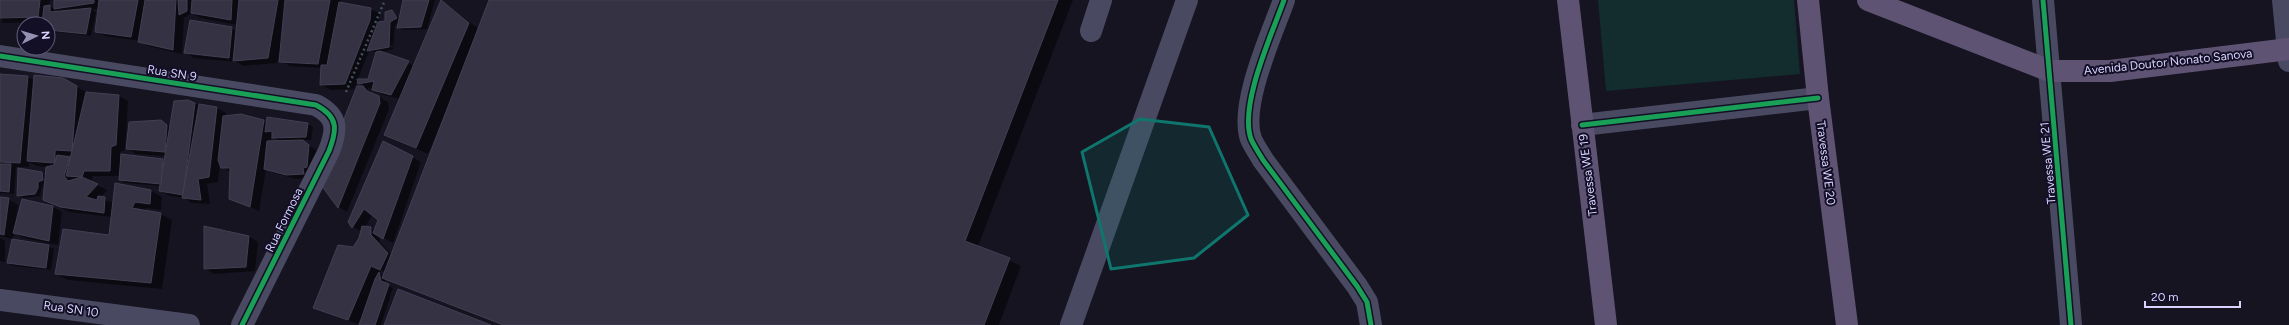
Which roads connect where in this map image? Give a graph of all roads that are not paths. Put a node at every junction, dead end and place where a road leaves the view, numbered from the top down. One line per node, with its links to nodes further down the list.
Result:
1 (1101, 0): 9 (street)
2 (1187, 0): 19 (street)
3 (1284, 0): 20 (street)
4 (1568, 0): 15 (main road, Travessa WE 19)
5 (1808, 0): 13 (main road, Travessa WE 20)
6 (1868, 0): 12 (main road, Avenida Doutor Nonato Sanova)
7 (2043, 0): 12 (street, Travessa WE 21)
8 (2283, 0): 10 (street)
9 (1091, 31)
10 (2289, 53): 12 (main road, Avenida Doutor Nonato Sanova)
11 (0, 56): 14 (street, Rua SN 9)
12 (2050, 71): 23 (street, Travessa WE 21)
13 (1818, 98): 15 (street); 22 (main road, Travessa WE 20)
14 (334, 121): 18 (street, Rua Formosa)
15 (1582, 125): 21 (main road, Travessa WE 19)
16 (0, 300): 17 (street, Rua SN 10)
17 (189, 325)
18 (242, 325)
19 (1071, 325)
20 (1371, 325)
21 (1606, 325)
22 (1847, 325)
23 (2071, 325)

